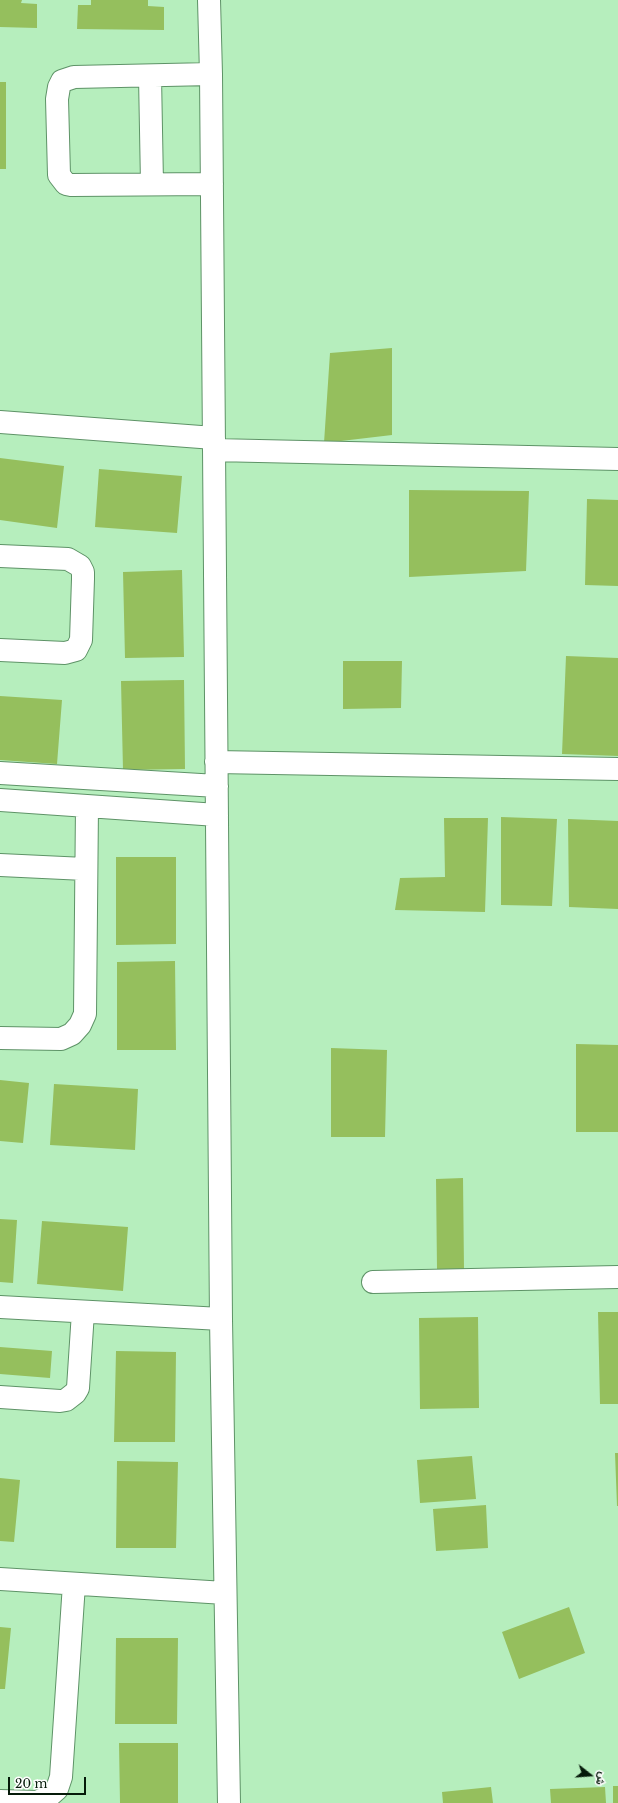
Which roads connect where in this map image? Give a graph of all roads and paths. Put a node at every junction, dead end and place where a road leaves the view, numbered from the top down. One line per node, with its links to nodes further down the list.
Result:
1 (209, 0): 2 (street)
2 (211, 74): 3 (street); 5 (street)
3 (150, 76): 4 (street); 4 (street)
4 (152, 184): 5 (street)
5 (212, 184): 7 (street)
6 (0, 422): 7 (street)
7 (214, 444): 8 (street); 11 (street)
8 (618, 459)
9 (0, 556): 10 (street)
10 (0, 650)
11 (216, 762): 12 (street); 14 (street)
12 (618, 769)
13 (0, 773): 14 (street)
14 (216, 786): 17 (street)
15 (0, 800): 16 (street)
16 (87, 806): 17 (street); 19 (street)
17 (217, 815): 25 (street)
18 (0, 865): 19 (street)
19 (85, 870): 20 (street)
20 (0, 1038)
21 (618, 1277): 22 (street)
22 (373, 1282)
23 (0, 1307): 24 (street)
24 (83, 1312): 25 (street); 26 (street)
25 (221, 1319): 29 (street)
26 (0, 1397)
27 (0, 1579): 28 (street)
28 (74, 1584): 29 (street); 30 (street)
29 (225, 1593): 31 (street)
30 (0, 1801)
31 (229, 1803)

